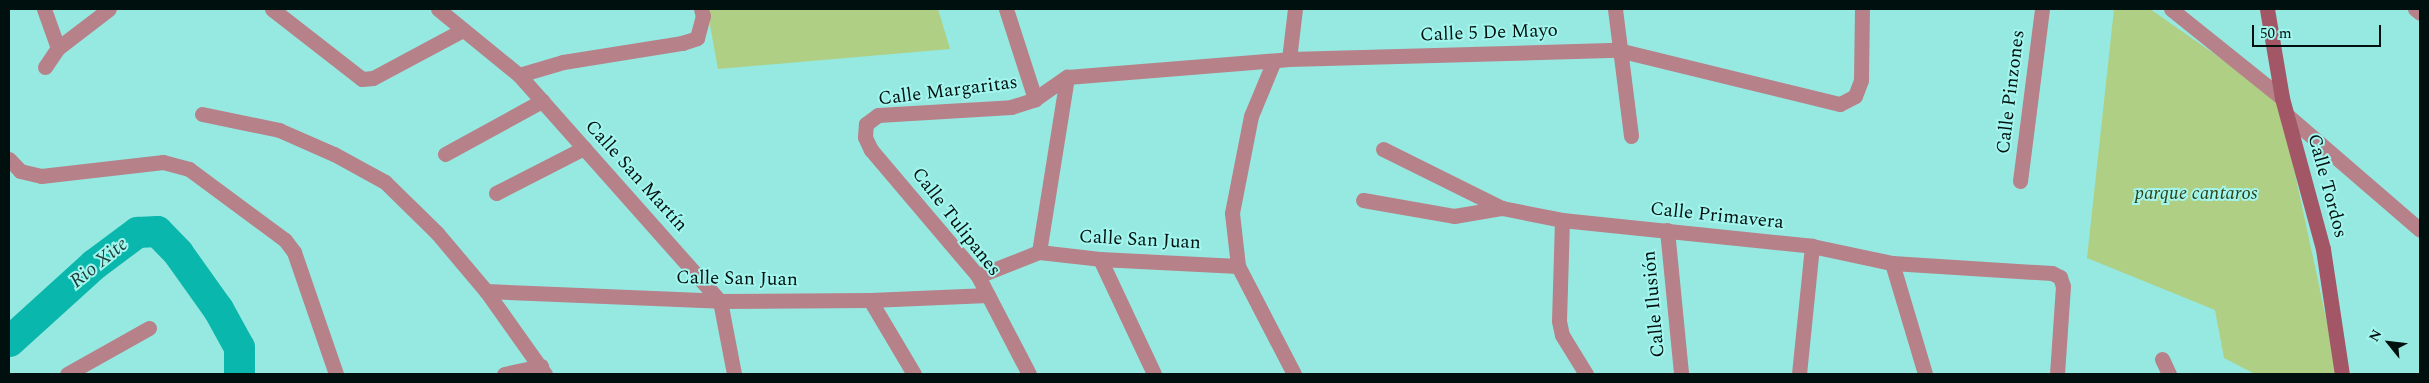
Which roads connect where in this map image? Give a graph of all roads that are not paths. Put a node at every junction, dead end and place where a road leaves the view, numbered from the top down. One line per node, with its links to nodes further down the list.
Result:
1 (44, 9): 16 (street)
2 (109, 9): 16 (street)
3 (272, 9): 15 (street)
4 (438, 9): 15 (street, Calle San Martín)
5 (701, 9): 21 (street)
6 (1006, 9): 24 (street)
7 (1295, 9): 18 (street)
8 (1615, 9): 17 (street)
9 (1862, 9): 17 (street, Calle 5 De Mayo)
10 (2042, 9): 34 (street, Calle Pinzones)
11 (2171, 9): 23 (street)
12 (2267, 9): 23 (street, Calle Tordos)
13 (2415, 9): 14 (street)
14 (2420, 14)
15 (463, 30): 21 (street, Calle San Martín)
16 (58, 48): 20 (street)
17 (1618, 50): 18 (street, Calle 5 De Mayo); 29 (street)
18 (1289, 59): 19 (street, Calle 5 De Mayo)
19 (1272, 62): 22 (street, Calle 5 De Mayo); 45 (street)
20 (45, 67)
21 (519, 74): 25 (street, Calle San Martín)
22 (1068, 77): 24 (street, Calle 5 De Mayo); 42 (street)
23 (2282, 98): 27 (street, Calle Tordos)
24 (1035, 99): 28 (street, Calle Margaritas)
25 (542, 101): 30 (street, Calle San Martín); 32 (street)
26 (202, 114): 47 (street)
27 (2288, 116): 40 (street); 68 (street, Calle Tordos)
28 (866, 124): 46 (street, Calle Tulipanes)
29 (1631, 136)
30 (584, 148): 35 (street); 50 (street, Calle San Martín)
31 (1383, 149): 37 (street, Calle Primavera)
32 (445, 154)
33 (9, 159): 55 (street)
34 (2020, 181)
35 (496, 193)
36 (1363, 200): 37 (street)
37 (1502, 208): 38 (street, Calle Primavera)
38 (1562, 220): 39 (street, Calle Primavera); 62 (street)
39 (1667, 230): 41 (street, Calle Primavera); 63 (street, Calle Ilusión)
40 (2420, 230)
41 (1812, 246): 44 (street, Calle Primavera); 64 (street)
42 (1039, 252): 43 (street, Calle San Juan); 46 (street)
43 (1100, 259): 45 (street, Calle San Juan); 60 (street)
44 (1892, 263): 65 (street); 66 (street, Calle Primavera)
45 (1238, 266): 61 (street)
46 (978, 276): 48 (street, Calle Tulipanes)
47 (486, 291): 50 (street, Calle San Juan); 53 (street)
48 (988, 295): 49 (street, Calle San Juan); 59 (street, Calle Tulipanes)
49 (870, 300): 50 (street, Calle San Juan); 58 (street)
50 (720, 301): 57 (street)
51 (149, 328): 54 (street)
52 (2162, 359): 67 (street)
53 (543, 370): 56 (street)
54 (67, 374)
55 (336, 374)
56 (504, 374)
57 (734, 374)
58 (914, 374)
59 (1029, 374)
60 (1154, 374)
61 (1294, 374)
62 (1586, 374)
63 (1681, 374)
64 (1799, 374)
65 (1925, 374)
66 (2057, 374)
67 (2169, 374)
68 (2342, 374)

